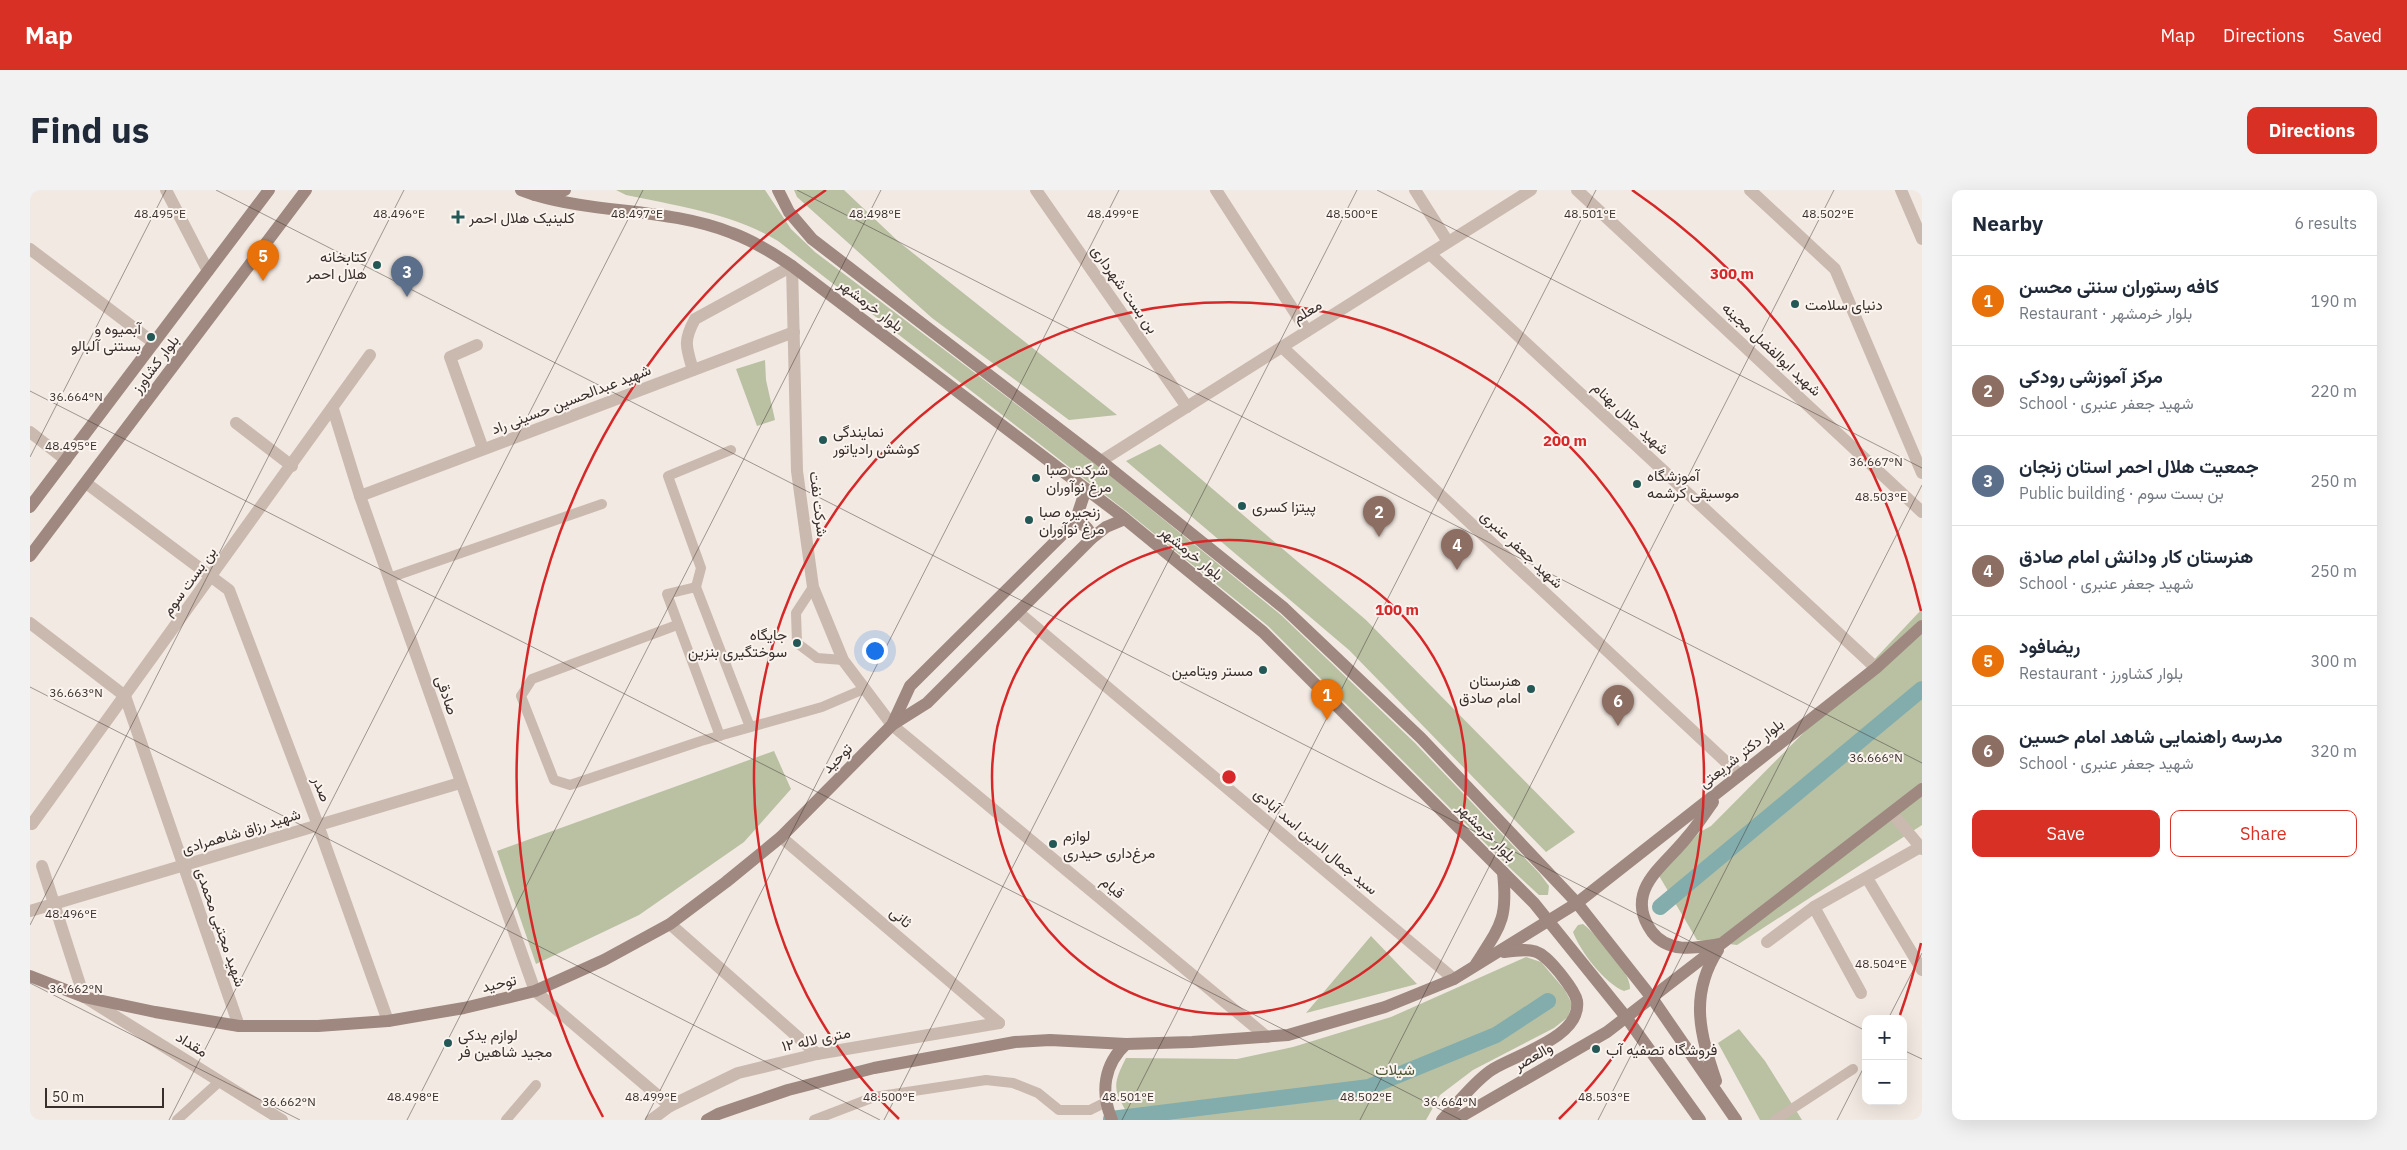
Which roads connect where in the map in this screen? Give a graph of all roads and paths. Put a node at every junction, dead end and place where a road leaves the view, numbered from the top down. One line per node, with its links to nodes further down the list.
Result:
1 (166, 190): 20 (street)
2 (269, 190): 20 (main road, بلوار کشاورز)
3 (306, 190): 38 (main road, بلوار کشاورز)
4 (520, 190): 14 (main road, بلوار خرمشهر)
5 (565, 190): 14 (main road)
6 (778, 190): 35 (main road, بلوار خرمشهر)
7 (1036, 190): 28 (street, بن بست شهرداری)
8 (1216, 190): 21 (street)
9 (1415, 190): 16 (street)
10 (1531, 190): 16 (street, معلم)
11 (1577, 190): 43 (street, شهید ابوالفضل مجینه)
12 (1750, 190): 37 (street)
13 (1901, 190): 15 (street)
14 (534, 195): 19 (main road, بلوار خرمشهر)
15 (1922, 239)
16 (1448, 242): 18 (street, معلم)
17 (30, 249): 23 (street)
18 (1430, 254): 21 (street, معلم); 57 (street, شهید جلال بهنام)
19 (792, 266): 22 (street, شرکت نفت); 27 (street); 39 (main road, بلوار خرمشهر)
20 (208, 272): 23 (main road, بلوار کشاورز)
21 (1307, 331): 25 (street, معلم)
22 (794, 332): 27 (street, شهید عبدالحسین حسینی راد); 51 (street, شرکت نفت)
23 (154, 343): 34 (main road, بلوار کشاورز)
24 (477, 345): 32 (street)
25 (1282, 347): 28 (street, معلم); 63 (street, شهید جعفر عنبری)
26 (370, 355): 29 (street, بن بست سوم)
27 (693, 370): 32 (street, شهید عبدالحسین حسینی راد)
28 (1186, 407): 35 (street, معلم)
29 (333, 409): 36 (street, بن بست سوم); 40 (street, صادقی)
30 (236, 423): 36 (street)
31 (30, 432): 34 (street)
32 (483, 449): 40 (street, شهید عبدالحسین حسینی راد)
33 (732, 450): 50 (lane)
34 (66, 460): 42 (main road, بلوار کشاورز)
35 (1101, 460): 76 (main road, بلوار خرمشهر)
36 (292, 466): 48 (street, بن بست سوم)
37 (1922, 473)
38 (86, 483): 47 (main road, بلوار کشاورز); 48 (street, صدر)
39 (1086, 489): 44 (main road, بلوار خرمشهر); 45 (main road, توحید)
40 (360, 496): 49 (street, صادقی)
41 (602, 504): 49 (lane)
42 (30, 507)
43 (1922, 512)
44 (1125, 519): 46 (main road, توحید); 74 (main road, بلوار خرمشهر)
45 (1075, 522): 46 (main road); 60 (main road, توحید)
46 (1092, 538): 52 (main road, توحید)
47 (30, 556)
48 (212, 577): 59 (street, بن بست سوم); 69 (street, صدر)
49 (389, 578): 64 (street, صادقی)
50 (696, 587): 54 (lane); 61 (lane)
51 (813, 587): 56 (street, شرکت نفت); 56 (lane)
52 (1018, 612): 60 (main road, توحید); 88 (street, سید جمال الدین اسد آبادی)
53 (30, 623): 59 (street)
54 (677, 625): 62 (lane); 62 (lane)
55 (1922, 626): 57 (main road, بلوار دکتر شریعتی)
56 (843, 660): 58 (street, شرکت نفت)
57 (1876, 668): 63 (main road, بلوار دکتر شریعتی)
58 (864, 689): 60 (street, شرکت نفت); 61 (lane)
59 (125, 696): 68 (street, بن بست سوم); 73 (street, شهید مجتبی محمدی)
60 (892, 725): 70 (main road, توحید); 97 (street, قیام)
61 (750, 727): 62 (lane)
62 (720, 736)
63 (1740, 775): 65 (main road, بلوار دکتر شریعتی)
64 (460, 783): 69 (street, شهید رزاق شاهمرادی); 89 (street, صادقی)
65 (1721, 789): 76 (main road, بلوار دکتر شریعتی); 83 (main road)
66 (1922, 789): 67 (main road)
67 (1892, 813): 71 (street); 83 (main road)
68 (32, 824)
69 (318, 825): 73 (street, شهید رزاق شاهمرادی); 94 (street, صدر)
70 (781, 836): 81 (main road, توحید); 95 (street, ثانی)
71 (1921, 847): 75 (street)
72 (42, 866): 77 (street)
73 (182, 866): 77 (street, شهید رزاق شاهمرادی); 96 (street, شهید مجتبی محمدی)
74 (1504, 872): 80 (main road, بلوار خرمشهر); 85 (main road)
75 (1867, 878): 78 (street); 86 (street)
76 (1576, 903): 80 (main road, بلوار دکتر شریعتی); 92 (main road, بلوار خرمشهر)
77 (55, 904): 79 (street, شهید رزاق شاهمرادی); 91 (street)
78 (1814, 907): 82 (street); 90 (street)
79 (30, 911)
80 (1550, 921): 84 (main road, بلوار دکتر شریعتی); 93 (main road, بلوار خرمشهر)
81 (670, 924): 89 (main road, توحید); 99 (street)
82 (1767, 942)
83 (1722, 944): 92 (main road); 103 (main road)
84 (1499, 953): 85 (main road, بلوار دکتر شریعتی); 113 (main road)
85 (1473, 968): 88 (main road, بلوار دکتر شریعتی)
86 (1922, 970)
87 (30, 976): 91 (main road, توحید)
88 (1454, 980): 97 (main road, بلوار دکتر شریعتی)
89 (535, 991): 94 (main road, توحید); 105 (street)
90 (1861, 993)
91 (84, 997): 96 (main road, توحید); 101 (street, مقداد)
92 (1652, 998): 93 (main road); 103 (main road, بلوار خرمشهر)
93 (1626, 1017): 114 (main road, والعصر); 115 (main road, بلوار خرمشهر)
94 (388, 1021): 96 (main road, توحید)
95 (999, 1023): 99 (street, ۱۲ متری لاله)
96 (239, 1026)
97 (1267, 1037): 98 (main road, بلوار دکتر شریعتی)
98 (1126, 1044): 104 (main road); 110 (main road, بلوار دکتر شریعتی)
99 (817, 1054): 105 (street, ۱۲ متری لاله)
100 (1853, 1070): 117 (lane)
101 (220, 1081): 106 (lane); 107 (street, مقداد)
102 (536, 1085): 108 (lane)
103 (1720, 1096): 116 (main road, بلوار خرمشهر)
104 (1106, 1102): 111 (lane); 112 (main road)
105 (670, 1106): 109 (street, ۱۲ متری لاله)
106 (177, 1120)
107 (282, 1120)
108 (506, 1120)
109 (651, 1120)
110 (707, 1120)
111 (814, 1120)
112 (1111, 1120)
113 (1442, 1120)
114 (1455, 1120)
115 (1700, 1120)
116 (1736, 1120)
117 (1775, 1120)

